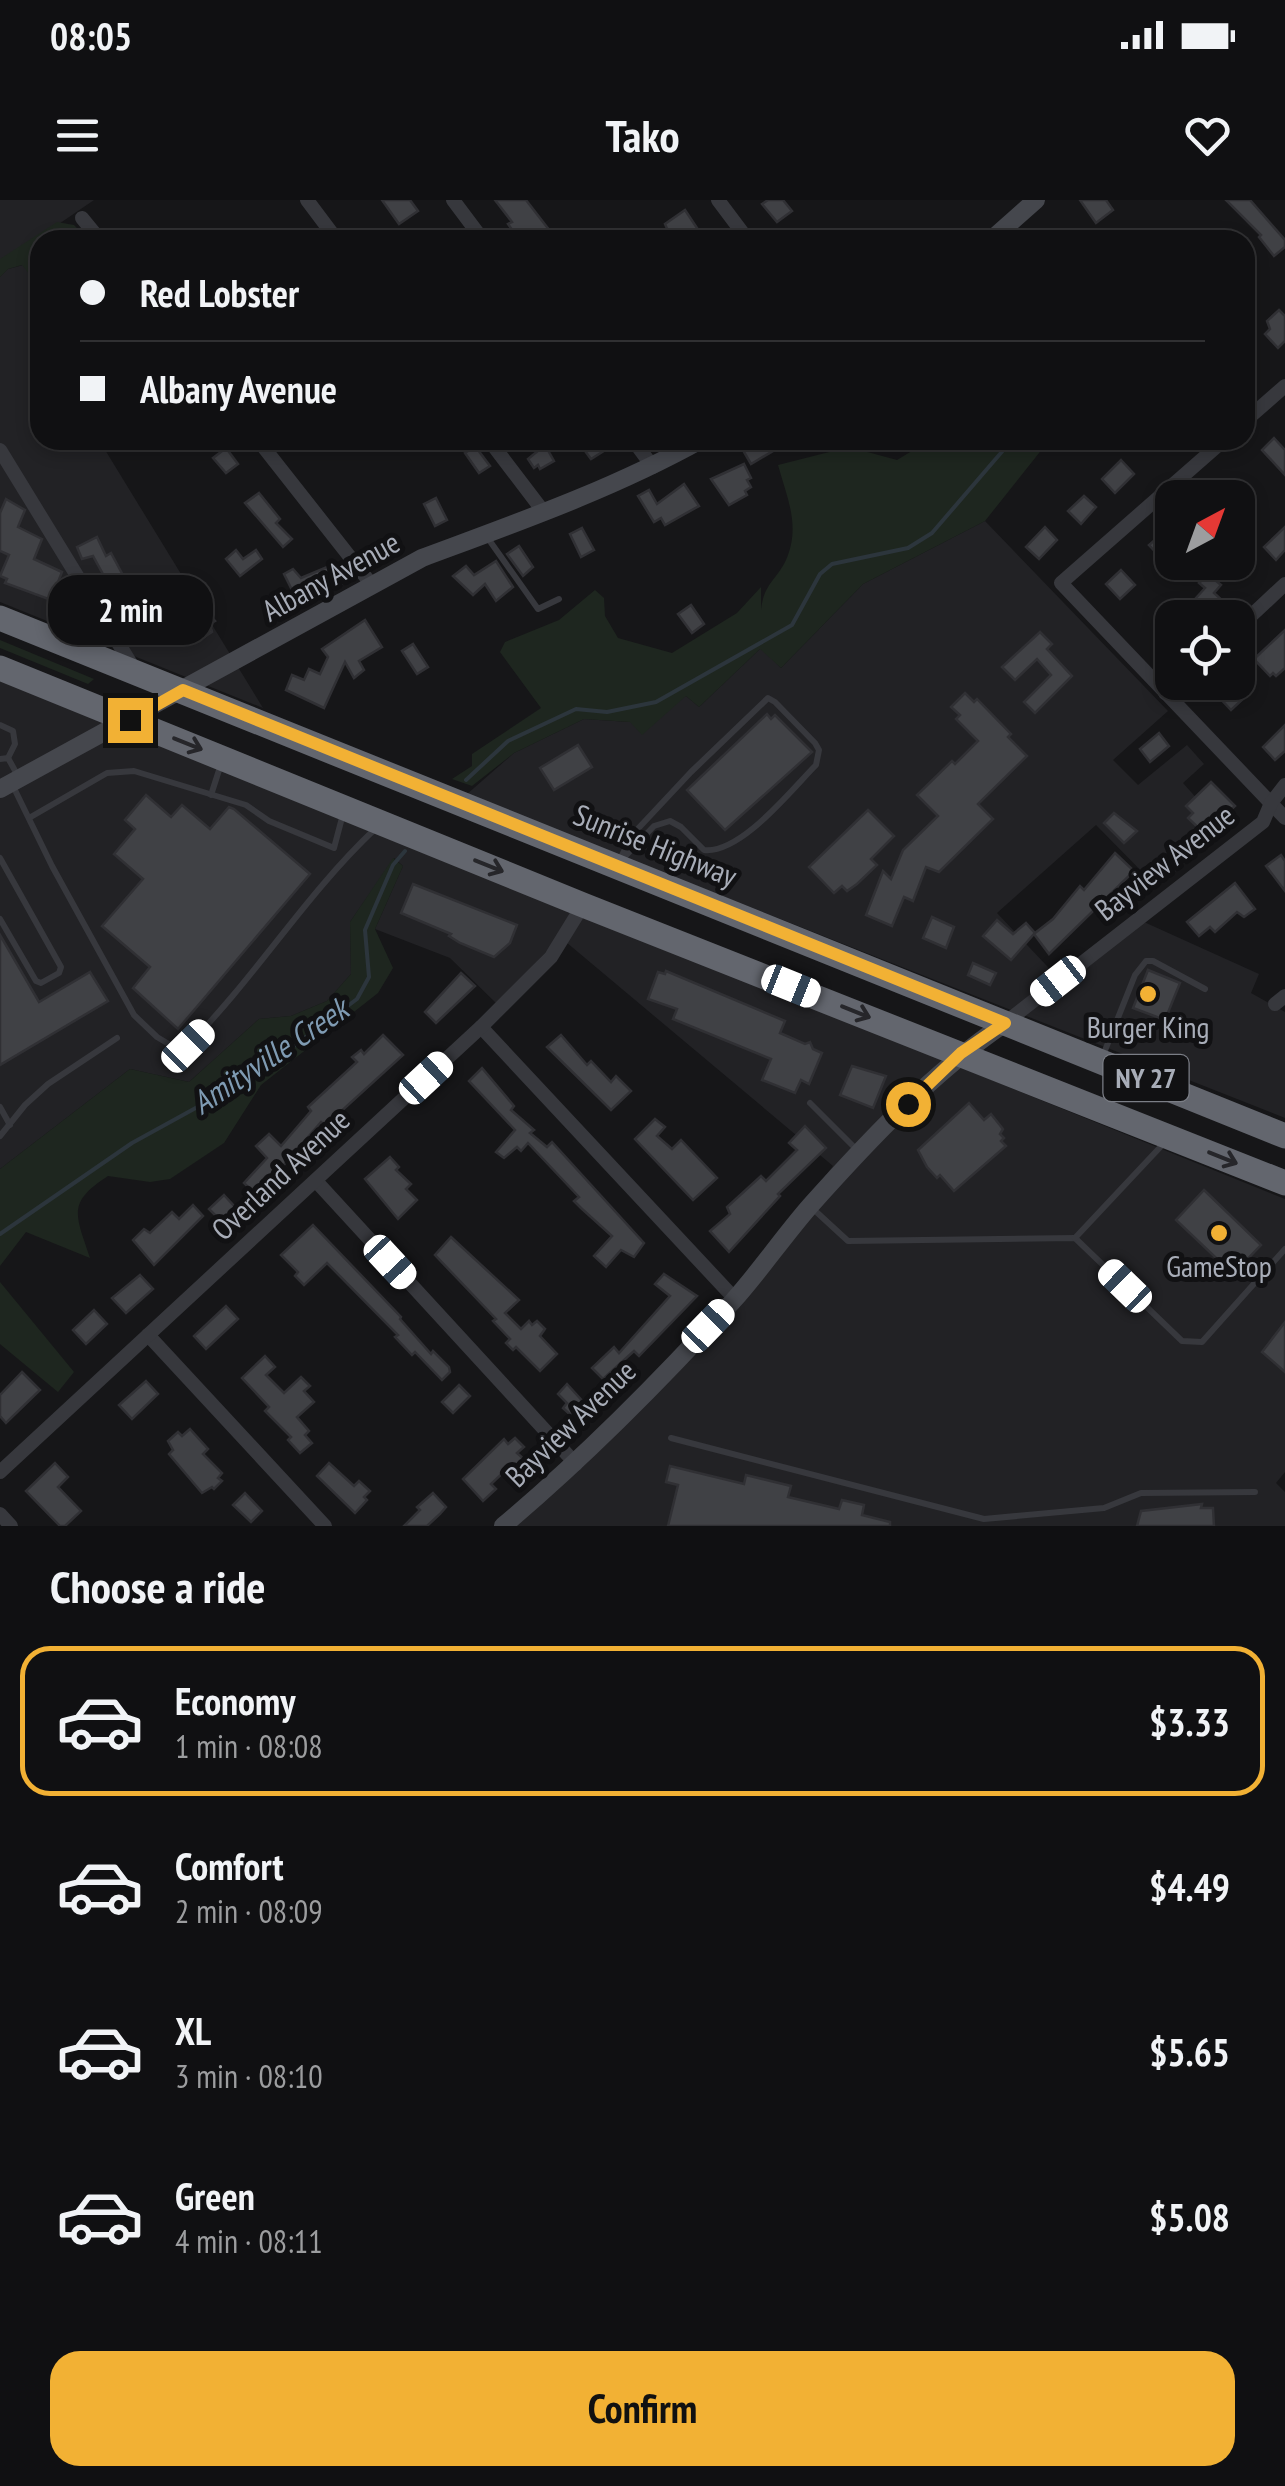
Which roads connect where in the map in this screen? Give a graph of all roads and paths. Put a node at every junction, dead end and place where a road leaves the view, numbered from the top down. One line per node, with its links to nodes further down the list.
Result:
1 (307, 200): 7 (street)
2 (453, 200): 8 (street)
3 (718, 200): 9 (street)
4 (1036, 200): 10 (street)
5 (82, 218): 6 (street)
6 (92, 230)
7 (330, 230)
8 (476, 230)
9 (740, 230)
10 (1002, 230)
11 (1285, 386): 12 (street)
12 (1255, 412)
13 (0, 450): 28 (street)
14 (266, 450): 23 (street)
15 (496, 450): 20 (street)
16 (640, 450): 19 (street)
17 (682, 450): 19 (street, Albany Avenue)
18 (1213, 450): 29 (street, Bayview Avenue)
19 (652, 466): 20 (street, Albany Avenue)
20 (542, 511): 21 (street, Albany Avenue)
21 (486, 536): 23 (street, Albany Avenue); 24 (lane)
22 (1285, 584): 25 (street)
23 (372, 585): 30 (street, Albany Avenue)
24 (559, 600)
25 (1255, 612)
26 (0, 618): 28 (highway, Sunrise Highway / NY 27)
27 (0, 668): 32 (highway, NY 27)
28 (137, 672): 30 (highway, Sunrise Highway / NY 27)
29 (1155, 683)
30 (183, 690): 32 (street, Albany Avenue); 47 (highway, Sunrise Highway / NY 27)
31 (1171, 700): 39 (street, Bayview Avenue)
32 (130, 720): 34 (highway, NY 27, one-way to 34); 36 (street, Albany Avenue)
33 (0, 726): 35 (lane)
34 (223, 758): 38 (lane); 40 (highway, NY 27)
35 (4, 759): 36 (lane)
36 (10, 784): 41 (lane)
37 (1285, 785): 39 (street)
38 (210, 795): 41 (lane); 44 (lane)
39 (1272, 803): 42 (street); 51 (street, Bayview Avenue)
40 (344, 808): 43 (highway, NY 27); 44 (lane)
41 (29, 818): 45 (lane)
42 (1285, 818)
43 (381, 822): 45 (lane); 48 (highway, NY 27, one-way to 48)
44 (334, 848): 45 (lane)
45 (347, 856)
46 (0, 858): 49 (lane)
47 (617, 866): 47 (lane); 51 (highway, Sunrise Highway / NY 27)
48 (584, 905): 52 (street, Overland Avenue); 54 (highway, NY 27, one-way to 54)
49 (0, 919)
50 (1205, 990): 55 (lane)
51 (1005, 1023): 54 (street, Bayview Avenue); 55 (highway, Sunrise Highway / NY 27)
52 (482, 1027): 63 (street, Overland Avenue); 68 (street)
53 (117, 1038): 58 (lane)
54 (961, 1053): 61 (highway, NY 27); 62 (street, Bayview Avenue)
55 (1102, 1060): 60 (highway, Sunrise Highway / NY 27)
56 (810, 1103): 62 (lane)
57 (0, 1108): 58 (lane)
58 (10, 1125): 59 (lane)
59 (0, 1136)
60 (1285, 1136)
61 (1170, 1137): 64 (highway, NY 27, one-way to 64); 66 (lane)
62 (860, 1154): 65 (street, Bayview Avenue)
63 (316, 1181): 69 (street, Overland Avenue); 71 (street)
64 (1285, 1183)
65 (810, 1206): 66 (lane); 68 (street, Bayview Avenue)
66 (1075, 1238): 67 (lane)
67 (1285, 1248)
68 (734, 1299): 71 (street, Bayview Avenue)
69 (148, 1335): 72 (street, Overland Avenue); 76 (street)
70 (671, 1438): 73 (lane)
71 (576, 1464): 77 (street, Bayview Avenue)
72 (0, 1472)
73 (1255, 1492)
74 (0, 1514): 75 (street)
75 (11, 1526)
76 (325, 1526)
77 (503, 1526)

